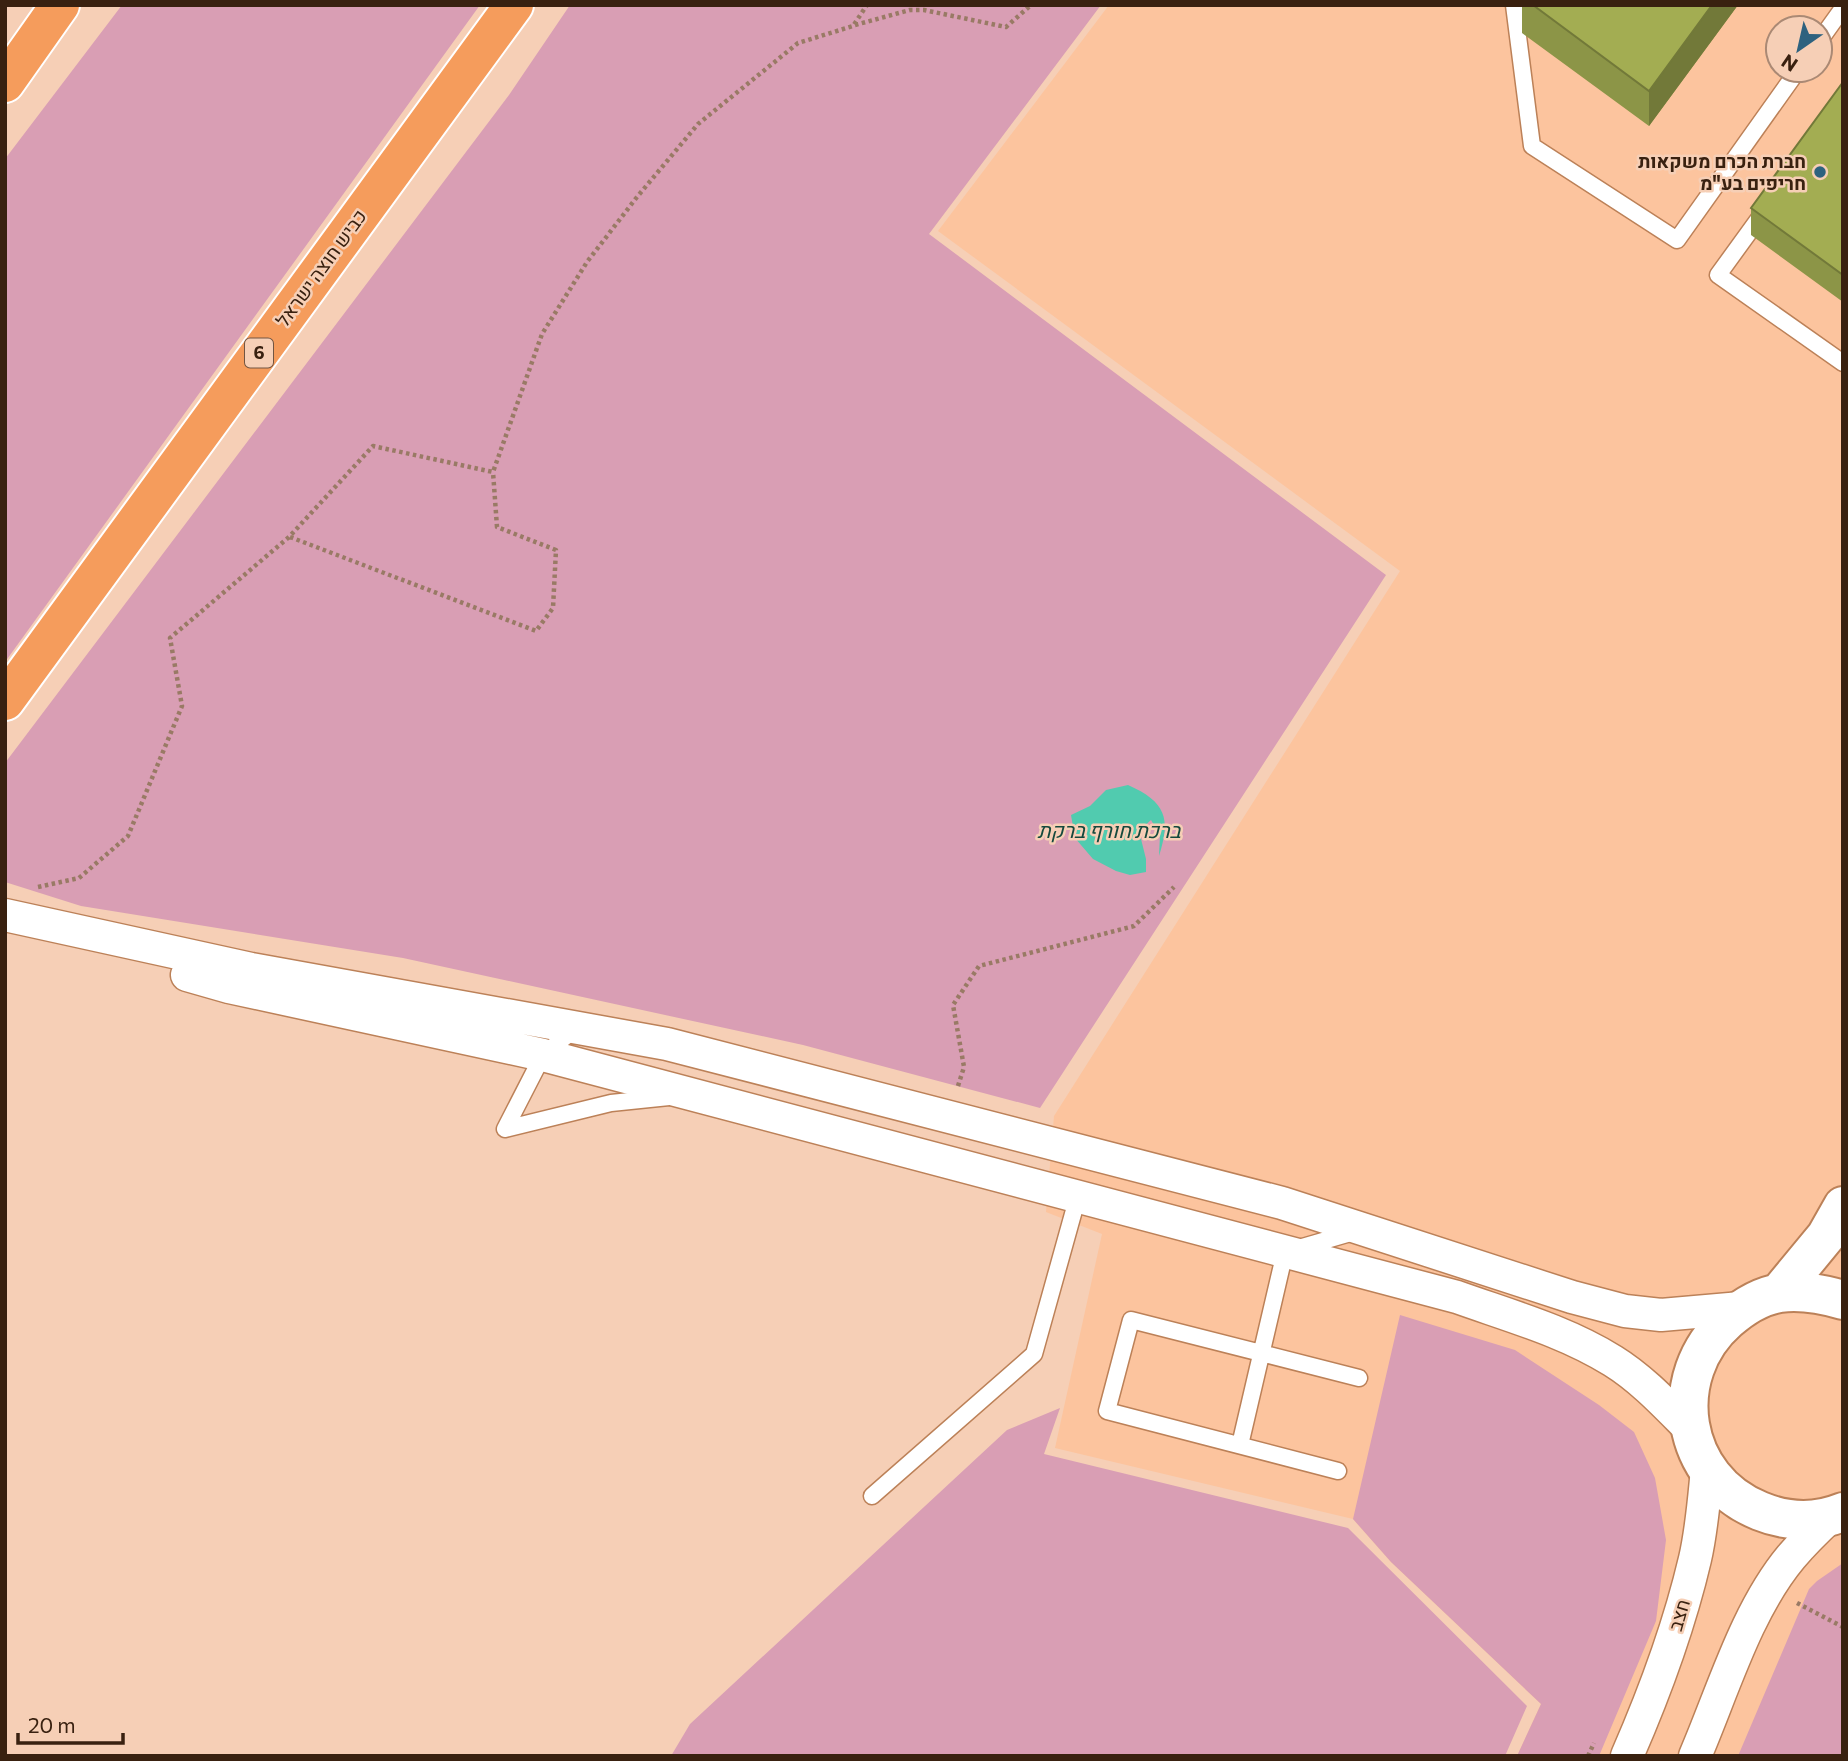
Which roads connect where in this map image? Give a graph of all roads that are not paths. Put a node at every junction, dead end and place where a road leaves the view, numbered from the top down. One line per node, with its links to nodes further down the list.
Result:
1 (60, 5): 4 (highway)
2 (514, 5): 8 (highway, כביש חוצה ישראל / 6)
3 (1514, 5): 5 (lane)
4 (5, 83)
5 (1788, 84)
6 (1773, 200): 7 (lane)
7 (1843, 363)
8 (5, 701)
9 (5, 917): 10 (street); 11 (street)
10 (578, 1026): 11 (lane); 15 (street)
11 (544, 1055): 12 (street); 12 (lane)
12 (691, 1094): 13 (street)
13 (1078, 1196): 16 (street); 26 (lane)
14 (1843, 1206): 17 (street)
15 (1363, 1229): 16 (lane); 19 (street)
16 (1284, 1252): 20 (lane); 22 (street)
17 (1779, 1293): 18 (street); 19 (street)
18 (1843, 1300)
19 (1741, 1308): 22 (street)
20 (1262, 1353): 21 (lane); 23 (lane); 23 (lane)
21 (1359, 1378)
22 (1690, 1429): 24 (street)
23 (1240, 1445): 25 (lane)
24 (1707, 1469): 27 (street); 28 (street, חצב)
25 (1338, 1471)
26 (872, 1496)
27 (1836, 1515): 29 (street)
28 (1627, 1756)
29 (1695, 1756)

